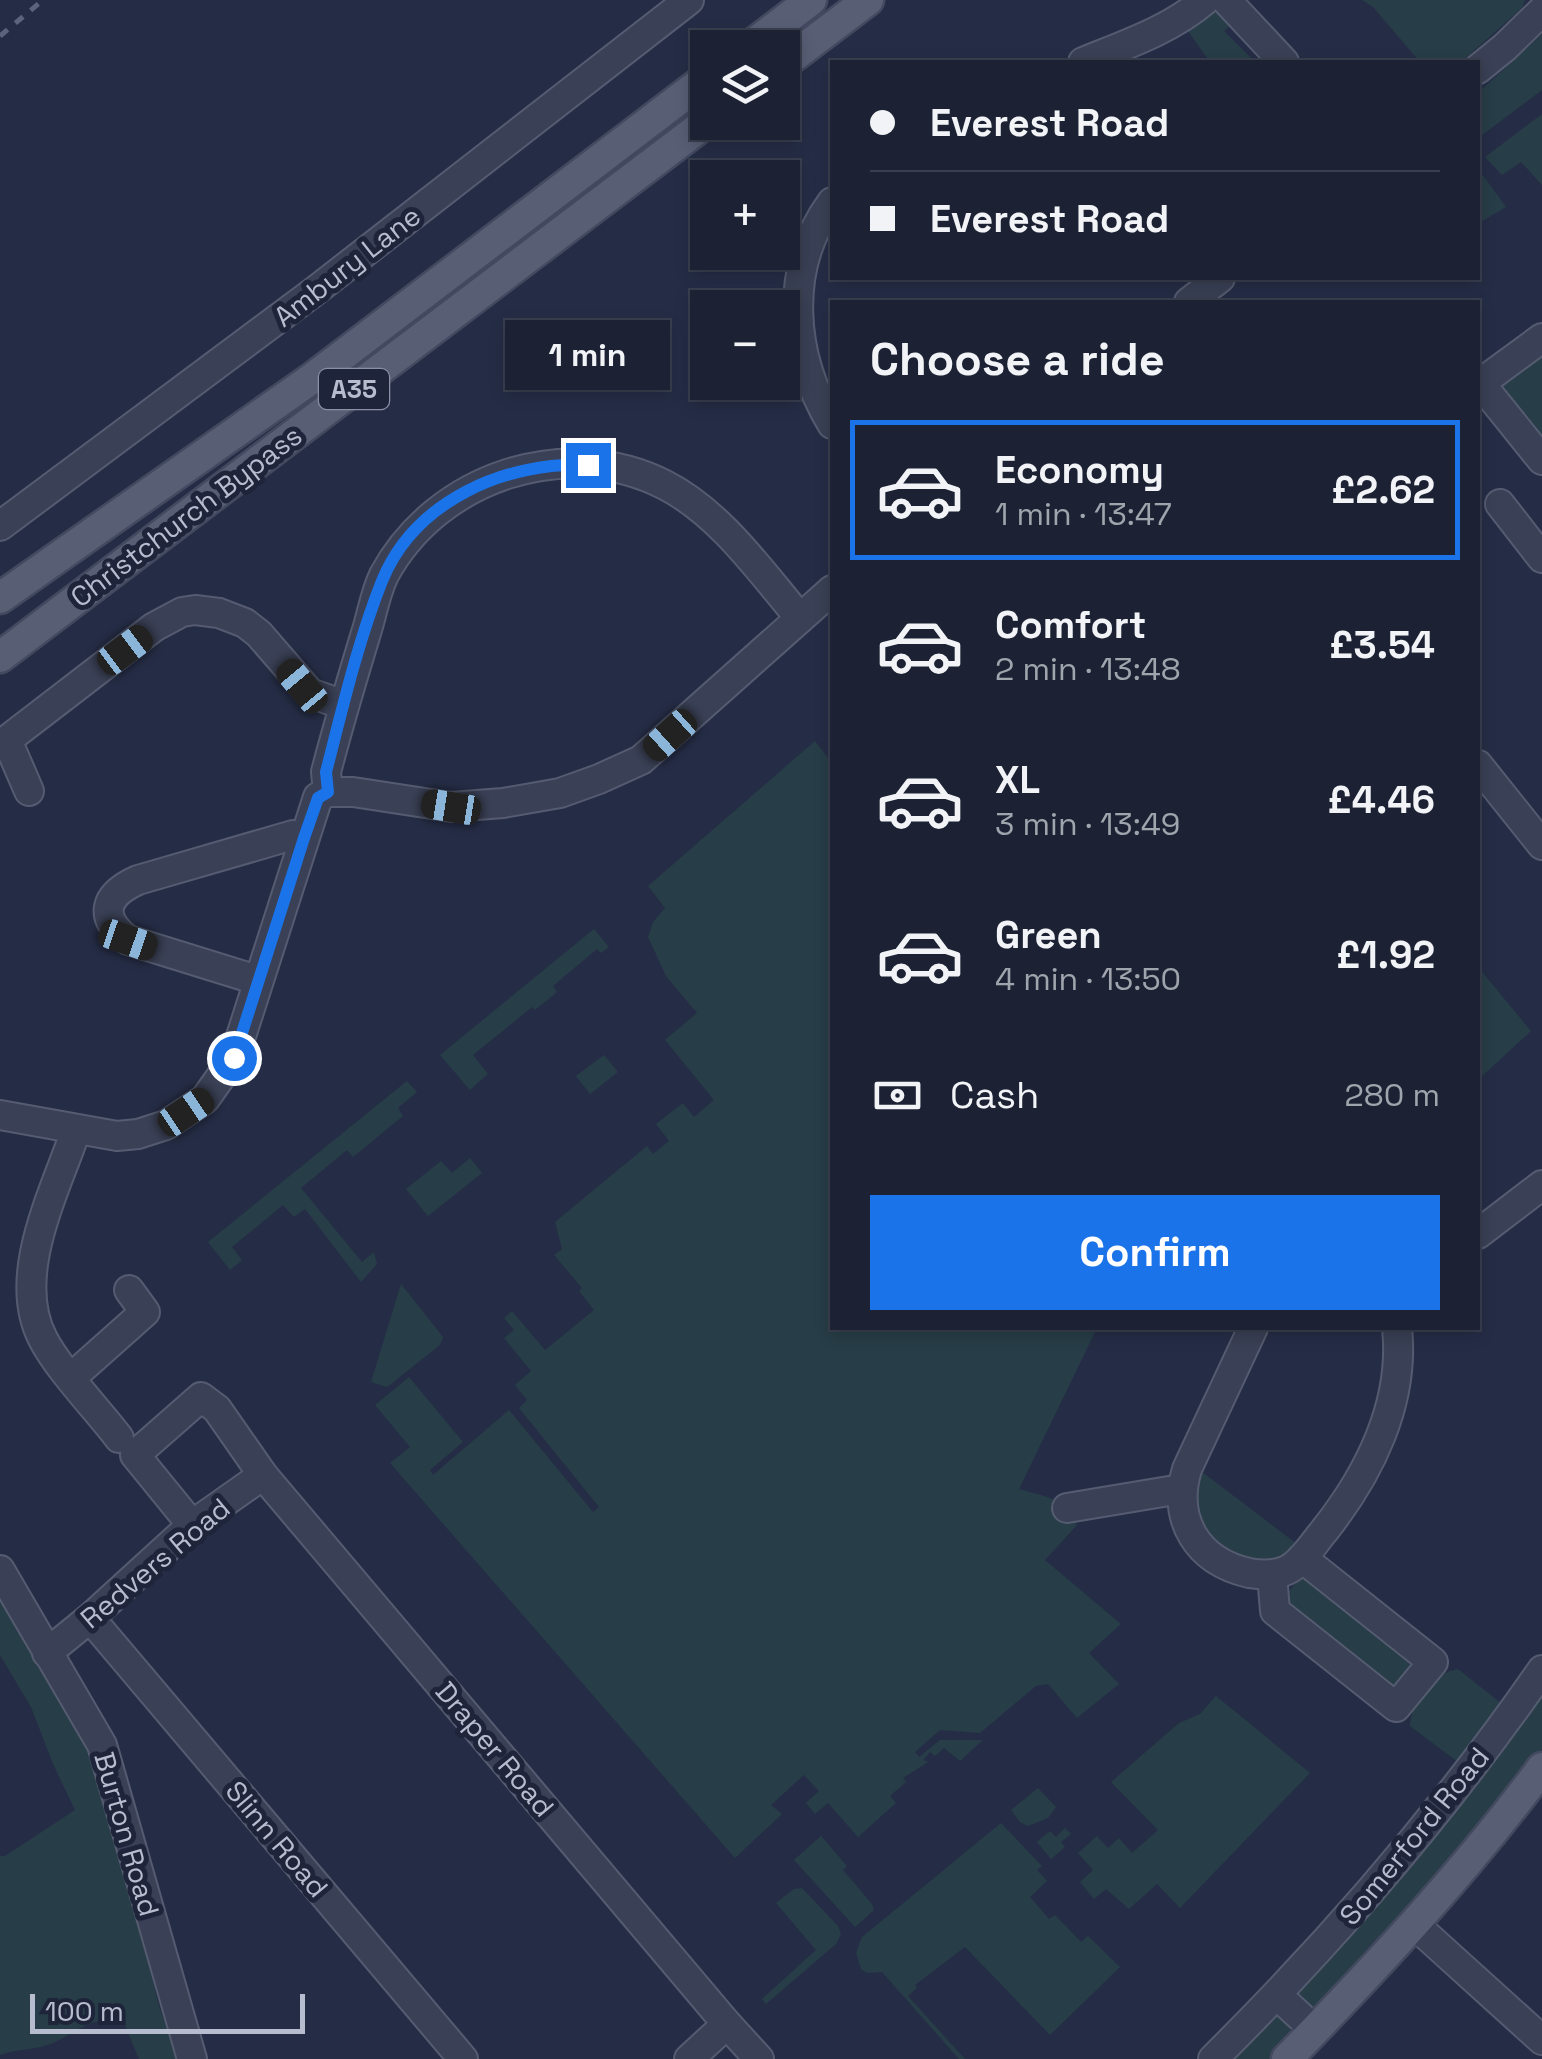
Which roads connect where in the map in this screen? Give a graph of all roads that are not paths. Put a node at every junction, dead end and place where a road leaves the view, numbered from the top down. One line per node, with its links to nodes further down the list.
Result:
1 (689, 0): 23 (street, Ambury Lane)
2 (811, 0): 7 (main road)
3 (868, 0): 8 (main road)
4 (1205, 0): 9 (street)
5 (1226, 0): 10 (street)
6 (1542, 11): 11 (street)
7 (772, 30)
8 (800, 51)
9 (1088, 60)
10 (1282, 60)
11 (1480, 67)
12 (690, 92): 26 (main road, Christchurch Bypass / A35)
13 (690, 135): 28 (main road, Christchurch Bypass / A35)
14 (830, 206): 20 (street)
15 (1217, 280): 16 (street)
16 (1192, 300)
17 (1542, 338): 18 (street)
18 (1480, 383)
19 (1480, 385): 21 (street)
20 (830, 420)
21 (1542, 460)
22 (1500, 504): 24 (street)
23 (0, 526)
24 (1538, 545)
25 (830, 592): 27 (street)
26 (0, 598)
27 (800, 618): 29 (street); 32 (street)
28 (0, 657)
29 (344, 705): 31 (street); 32 (street)
30 (1480, 768): 34 (street)
31 (29, 791)
32 (328, 792): 33 (street)
33 (304, 838): 35 (street); 35 (street)
34 (1542, 845)
35 (257, 980): 37 (street)
36 (0, 1115): 37 (street)
37 (76, 1130): 43 (street)
38 (1542, 1185): 39 (street)
39 (1480, 1232)
40 (128, 1290): 43 (street)
41 (1252, 1330): 46 (street)
42 (1395, 1330): 49 (street)
43 (72, 1377): 44 (street)
44 (119, 1438)
45 (264, 1475): 48 (street, Redvers Road); 48 (street, Draper Road); 58 (street, Draper Road)
46 (1181, 1489): 47 (street); 51 (street)
47 (1067, 1508)
48 (192, 1526): 52 (street, Redvers Road)
49 (1302, 1558): 51 (street); 51 (street)
50 (0, 1570): 53 (street, Burton Road)
51 (1272, 1575)
52 (90, 1618): 53 (street, Redvers Road); 62 (street, Slinn Road)
53 (47, 1653): 61 (street, Burton Road)
54 (1542, 1670): 57 (street, Somerford Road)
55 (1542, 1768): 56 (main road, Somerford Road)
56 (1414, 1925): 59 (main road, Somerford Road); 60 (street)
57 (1277, 1996): 59 (street); 65 (street, Somerford Road)
58 (727, 2024): 63 (street); 64 (street, Draper Road)
59 (1315, 2030): 66 (main road, Somerford Road)
60 (1542, 2040)
61 (192, 2059)
62 (463, 2059)
63 (689, 2059)
64 (759, 2059)
65 (1213, 2059)
66 (1287, 2059)

